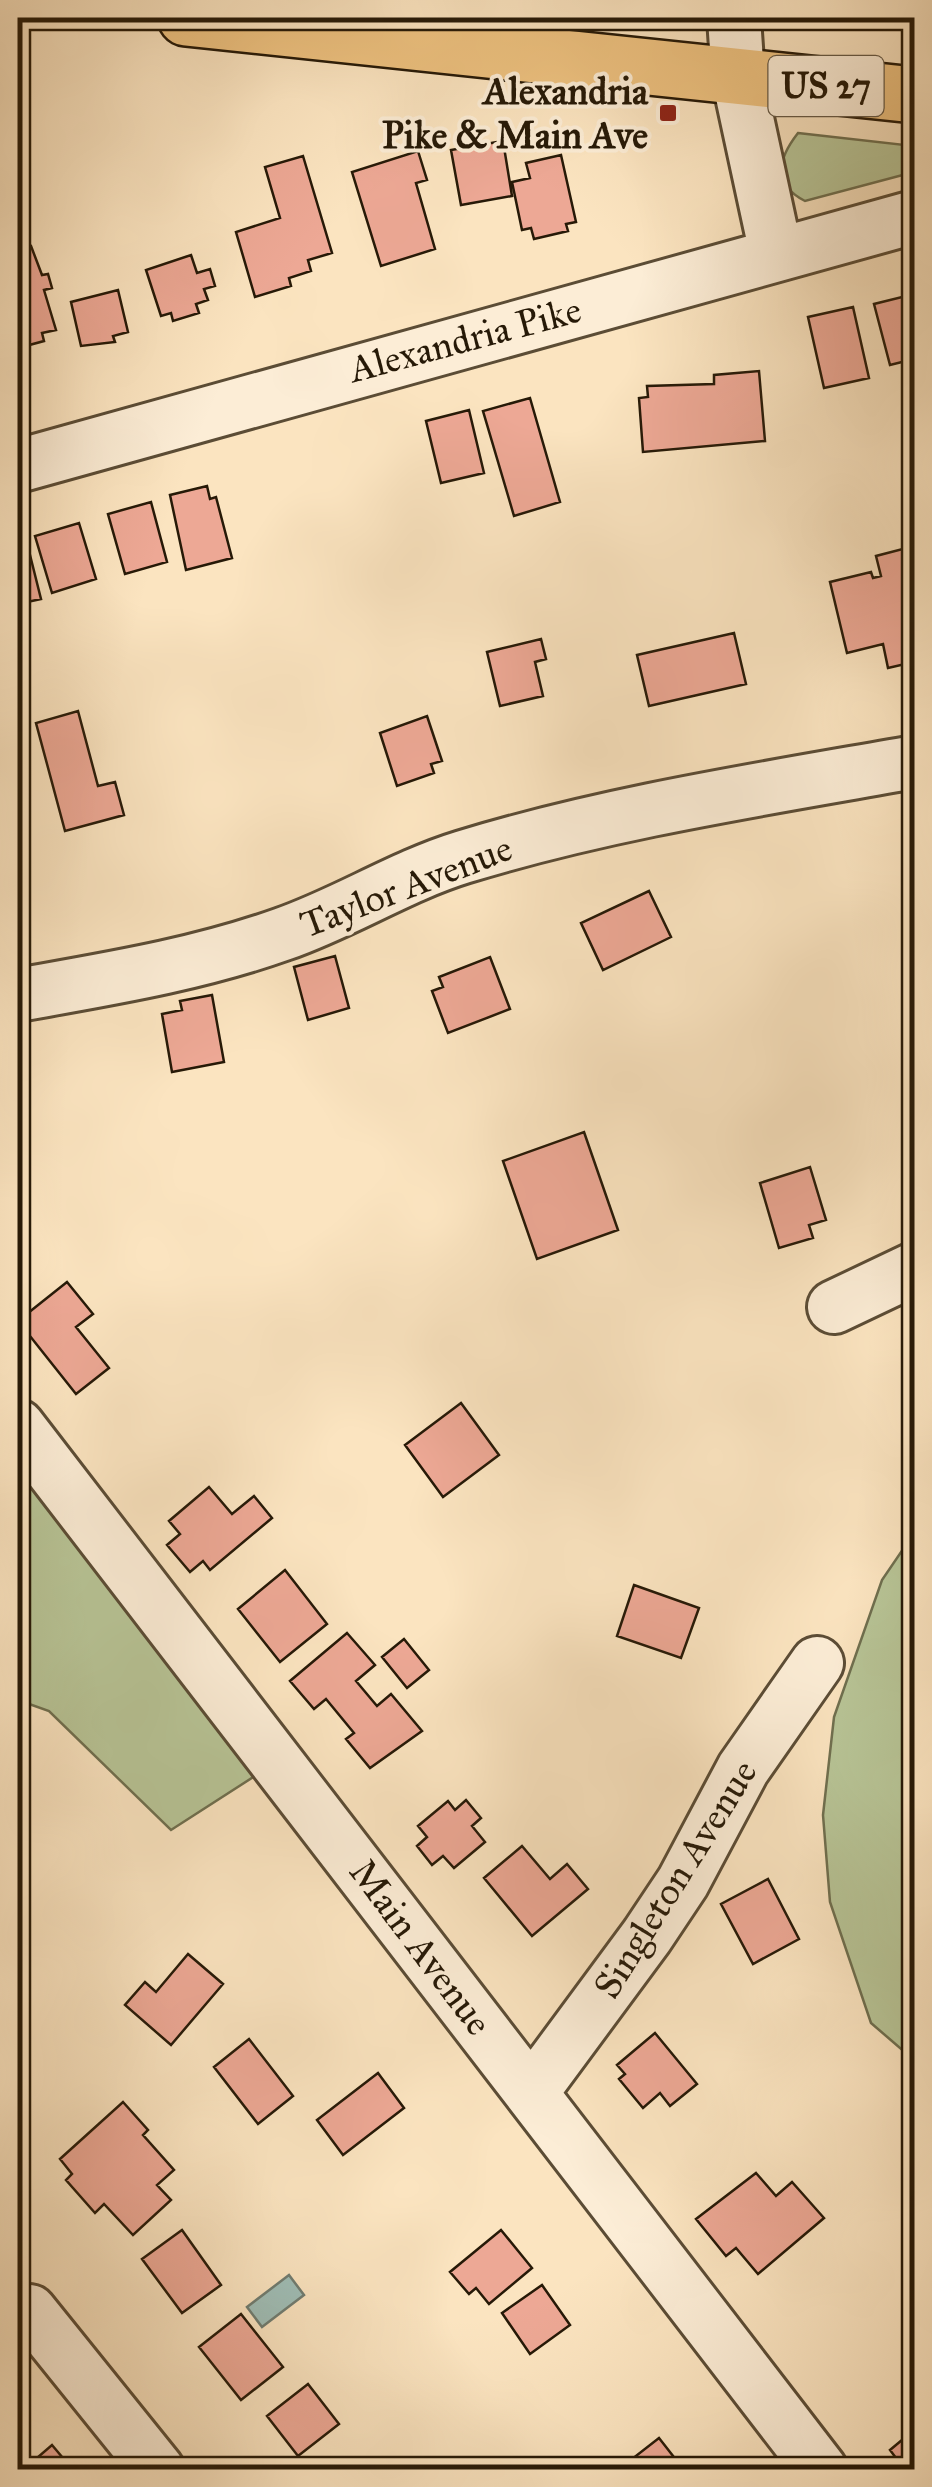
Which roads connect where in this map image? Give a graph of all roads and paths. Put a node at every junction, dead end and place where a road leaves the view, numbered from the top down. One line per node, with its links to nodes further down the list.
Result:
1 (186, 18): 3 (main road, US 27)
2 (734, 18): 3 (street)
3 (738, 77): 4 (main road, US 27); 6 (street)
4 (914, 96)
5 (914, 217): 6 (street, Alexandria Pike)
6 (776, 253): 7 (street, Alexandria Pike)
7 (18, 466)
8 (914, 762): 9 (street, Taylor Avenue)
9 (18, 996)
10 (914, 1269): 11 (street)
11 (834, 1307)
12 (18, 1426): 14 (street, Main Avenue)
13 (816, 1663): 14 (street, Singleton Avenue)
14 (531, 2093): 17 (street, Main Avenue)
15 (30, 2311): 16 (street)
16 (158, 2470)
17 (821, 2470)

